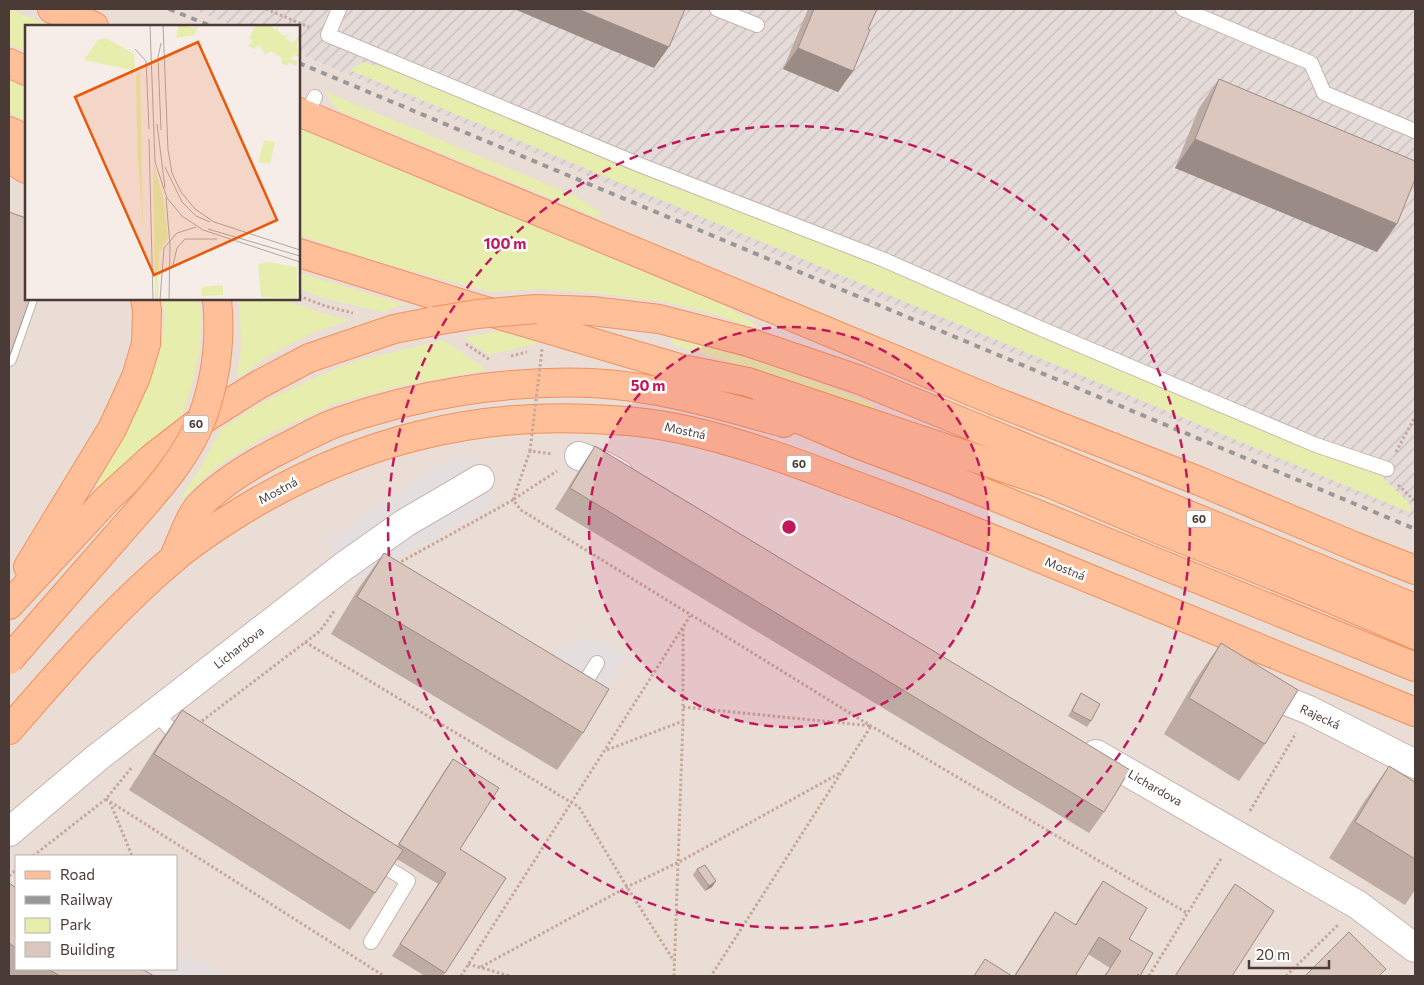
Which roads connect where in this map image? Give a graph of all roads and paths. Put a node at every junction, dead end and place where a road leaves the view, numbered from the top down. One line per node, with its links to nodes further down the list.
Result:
1 (52, 9): 6 (main road)
2 (266, 9): 8 (path)
3 (339, 9): 8 (lane)
4 (717, 9): 7 (lane)
5 (1183, 9): 13 (lane)
6 (92, 25)
7 (757, 25)
8 (328, 35): 34 (lane)
9 (9, 63): 10 (main road)
10 (25, 71)
11 (307, 108): 24 (main road)
12 (9, 131): 14 (main road)
13 (1415, 131)
14 (25, 139)
15 (9, 158): 16 (main road)
16 (25, 168)
17 (300, 253): 28 (main road)
18 (300, 296): 22 (path)
19 (30, 300): 26 (lane)
20 (146, 300): 39 (main road)
21 (217, 300): 46 (main road, bridge)
22 (362, 316)
23 (461, 341): 27 (path)
24 (878, 353): 30 (main road); 32 (main road)
25 (508, 357): 33 (path, bridge)
26 (9, 359)
27 (491, 360)
28 (682, 368): 31 (main road); 44 (main road)
29 (1415, 417): 34 (path)
30 (983, 429): 32 (main road); 40 (main road, 60, bridge); 41 (main road, 60)
31 (857, 444): 37 (main road); 48 (main road)
32 (1117, 448): 38 (main road)
33 (579, 456): 36 (street)
34 (1387, 469)
35 (480, 479): 53 (street, Lichardova)
36 (637, 485)
37 (174, 558): 52 (main road, Mostná / 60); 55 (main road, Mostná / 60)
38 (1415, 570)
39 (9, 600)
40 (9, 605)
41 (1415, 608)
42 (690, 616): 43 (path)
43 (683, 626): 51 (path); 58 (path)
44 (1415, 635)
45 (305, 642): 61 (path)
46 (9, 660)
47 (597, 663): 50 (lane)
48 (1415, 667)
49 (1231, 678): 59 (street, Rajecká)
50 (564, 684)
51 (683, 707): 54 (path); 60 (path)
52 (1415, 712)
53 (156, 713): 57 (lane); 62 (street, Lichardova)
54 (683, 720): 58 (path); 65 (path)
55 (9, 730)
56 (1073, 740): 67 (street, Lichardova)
57 (199, 749)
58 (606, 751): 61 (path)
59 (1415, 764)
60 (840, 773): 65 (path); 77 (path)
61 (571, 802): 66 (path); 71 (path)
62 (9, 832)
63 (132, 855): 73 (path)
64 (367, 855): 68 (lane)
65 (679, 862): 66 (path); 70 (path)
66 (627, 887): 70 (path); 72 (path)
67 (1358, 905): 69 (street, Lichardova); 78 (path)
68 (371, 942)
69 (1415, 948)
70 (674, 961): 76 (path)
71 (468, 964): 72 (path); 74 (path)
72 (481, 967): 75 (path)
73 (384, 976)
74 (460, 976)
75 (510, 976)
76 (674, 976)
77 (711, 976)
78 (1286, 976)

